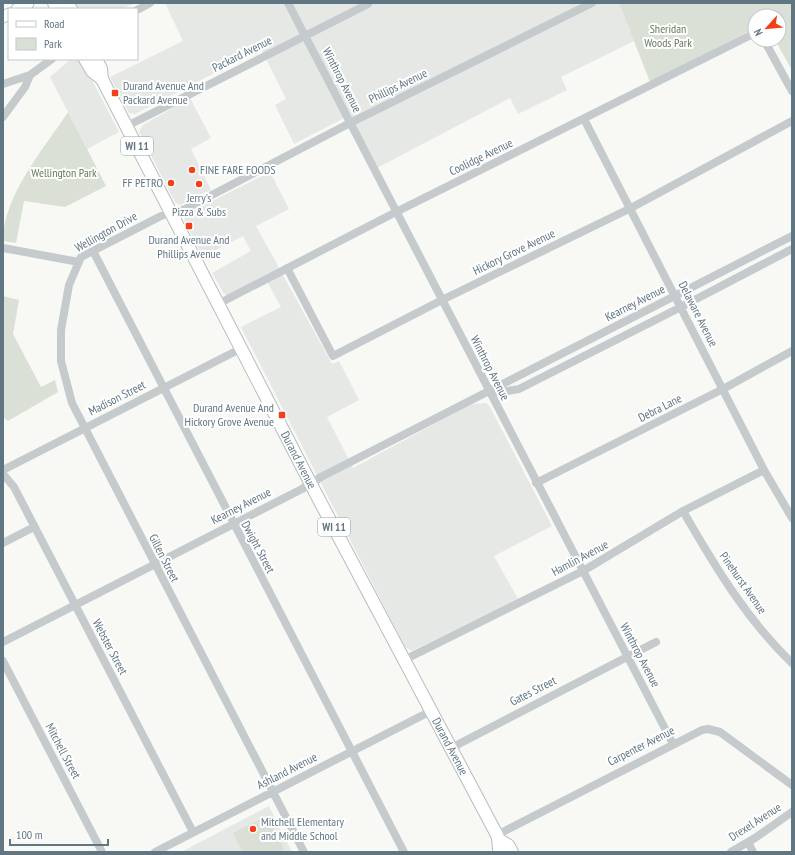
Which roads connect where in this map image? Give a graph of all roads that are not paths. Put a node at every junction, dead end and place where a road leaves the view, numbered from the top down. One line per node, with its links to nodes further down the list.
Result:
1 (150, 3): 5 (street)
2 (288, 3): 6 (street, Winthrop Avenue)
3 (592, 3): 20 (street, Phillips Avenue)
4 (368, 4): 6 (street, Packard Avenue)
5 (138, 9)
6 (305, 35): 20 (street, Winthrop Avenue); 21 (street, Packard Avenue)
7 (747, 37): 18 (street, Coolidge Avenue)
8 (768, 48): 15 (street)
9 (51, 60): 12 (street)
10 (86, 60): 13 (main road, Durand Avenue / WI 11)
11 (96, 60): 13 (main road, Durand Avenue / WI 11)
12 (30, 75): 14 (street); 16 (street)
13 (102, 79): 21 (main road, Durand Avenue / WI 11)
14 (3, 84)
15 (792, 91)
16 (6, 106): 17 (street)
17 (3, 117)
18 (584, 119): 22 (street, Delaware Avenue); 23 (street, Coolidge Avenue)
19 (792, 121): 22 (street, Hickory Grove Avenue)
20 (350, 124): 23 (street, Winthrop Avenue); 24 (street, Phillips Avenue)
21 (127, 126): 24 (main road, Durand Avenue / WI 11)
22 (629, 209): 31 (street, Delaware Avenue); 32 (street, Hickory Grove Avenue)
23 (396, 212): 30 (street, Coolidge Avenue); 32 (street, Winthrop Avenue)
24 (172, 213): 28 (street, Wellington Drive); 33 (main road, Durand Avenue / WI 11)
25 (792, 236): 31 (street, Kearney Avenue)
26 (3, 248): 29 (street, Wellington Drive)
27 (792, 249): 34 (street, Kearney Avenue)
28 (93, 252): 29 (street, Wellington Drive); 37 (street, Dwight Street)
29 (79, 262): 40 (street, Gillen Street)
30 (287, 268): 32 (street, Hickory Grove Avenue); 33 (street, Coolidge Avenue)
31 (675, 296): 34 (street, Delaware Avenue); 39 (street, Kearney Avenue)
32 (442, 300): 39 (street, Winthrop Avenue)
33 (218, 304): 35 (main road, Durand Avenue / WI 11)
34 (681, 307): 38 (street, Delaware Avenue); 39 (street, Kearney Avenue)
35 (242, 348): 37 (street, Madison Street); 44 (main road, Durand Avenue / WI 11)
36 (792, 351): 38 (street, Debra Lane)
37 (163, 387): 40 (street, Madison Street); 48 (street, Dwight Street)
38 (723, 389): 42 (street, Delaware Avenue); 45 (street, Debra Lane)
39 (489, 392): 44 (street, Kearney Avenue); 45 (street, Winthrop Avenue)
40 (84, 428): 41 (street, Madison Street); 51 (street, Gillen Street)
41 (3, 470)
42 (764, 470): 46 (street, Hamlin Avenue); 47 (street, Delaware Avenue)
43 (3, 474): 49 (street, Webster Street)
44 (311, 483): 48 (street, Kearney Avenue); 57 (main road, Durand Avenue / WI 11)
45 (536, 483): 52 (street, Winthrop Avenue)
46 (683, 511): 52 (street, Hamlin Avenue); 59 (street, Pinehurst Avenue)
47 (792, 518)
48 (233, 523): 51 (street, Kearney Avenue); 63 (street, Dwight Street)
49 (34, 526): 50 (street); 53 (street, Webster Street)
50 (3, 543)
51 (154, 564): 53 (street, Kearney Avenue); 65 (street, Gillen Street)
52 (583, 571): 56 (street, Winthrop Avenue); 57 (street, Hamlin Avenue)
53 (74, 605): 54 (street, Kearney Avenue); 67 (street, Webster Street)
54 (3, 642)
55 (656, 642): 56 (street, Gates Street)
56 (627, 656): 61 (street, Winthrop Avenue); 62 (street, Gates Street)
57 (404, 660): 60 (main road, Durand Avenue / WI 11)
58 (3, 661): 70 (street, Mitchell Street)
59 (792, 663)
60 (431, 711): 62 (main road, Durand Avenue / WI 11); 63 (street, Ashland Avenue)
61 (673, 744): 64 (street, Carpenter Avenue); 68 (street, Carpenter Avenue)
62 (451, 748): 68 (main road, Durand Avenue / WI 11)
63 (352, 752): 65 (street, Ashland Avenue); 73 (street, Dwight Street)
64 (792, 785)
65 (272, 792): 67 (street, Ashland Avenue); 72 (street, Gillen Street)
66 (792, 812): 69 (street, Drexel Avenue)
67 (193, 832): 71 (street, Ashland Avenue)
68 (499, 842): 74 (main road, Durand Avenue / WI 11)
69 (748, 842): 75 (street, Drexel Avenue); 76 (street)
70 (102, 852)
71 (155, 852)
72 (304, 852)
73 (404, 852)
74 (512, 852)
75 (731, 852)
76 (753, 852)

